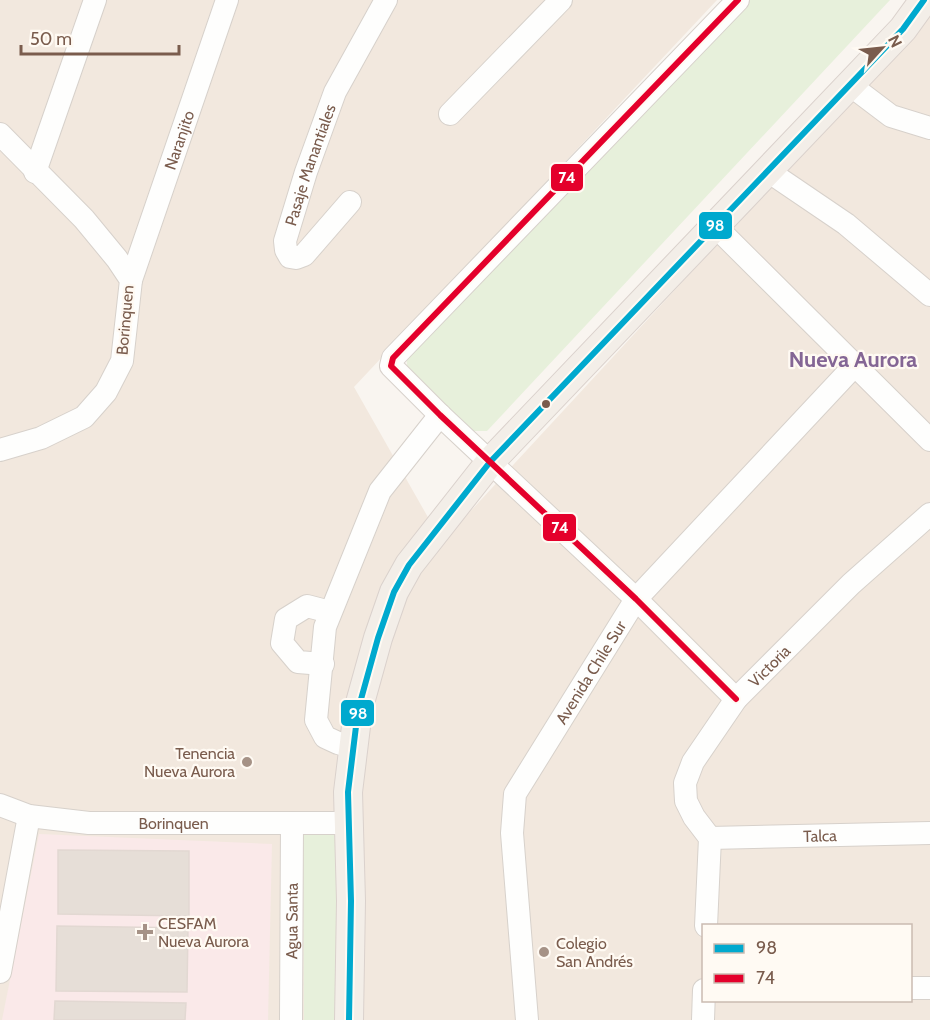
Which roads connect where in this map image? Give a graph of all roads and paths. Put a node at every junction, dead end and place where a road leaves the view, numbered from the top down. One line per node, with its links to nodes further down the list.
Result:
1 (95, 0): 11 (street)
2 (227, 0): 15 (street, Naranjito)
3 (386, 0): 13 (street, Pasaje Manantiales)
4 (561, 0): 8 (street)
5 (738, 0): 18 (street)
6 (924, 0): 7 (main road)
7 (850, 85): 9 (street); 12 (main road)
8 (450, 114)
9 (930, 128)
10 (0, 134): 11 (street, Borinquen)
11 (35, 171): 15 (street, Borinquen)
12 (768, 171): 14 (main road); 16 (street)
13 (350, 202)
14 (715, 226): 17 (street); 21 (main road)
15 (131, 280): 20 (street, Borinquen)
16 (930, 296)
17 (855, 365): 19 (street); 23 (street, Avenida Chile Sur)
18 (440, 416): 21 (street); 24 (street)
19 (930, 440)
20 (0, 450)
21 (490, 462): 23 (street); 27 (main road)
22 (930, 514): 26 (street, Victoria)
23 (636, 599): 26 (street); 41 (street, Avenida Chile Sur)
24 (330, 612): 25 (street); 25 (street)
25 (323, 664): 27 (street)
26 (736, 699): 33 (street, Victoria)
27 (353, 747): 31 (main road)
28 (0, 805): 29 (street, Borinquen)
29 (29, 816): 30 (street, Borinquen); 35 (street)
30 (292, 823): 31 (street, Borinquen); 39 (street, Agua Santa)
31 (349, 823): 40 (main road)
32 (930, 833): 33 (street, Talca)
33 (710, 838): 34 (street)
34 (706, 924)
35 (0, 972)
36 (912, 988): 37 (street)
37 (930, 988)
38 (704, 1002): 42 (street)
39 (291, 1020)
40 (349, 1020)
41 (527, 1020)
42 (703, 1020)

